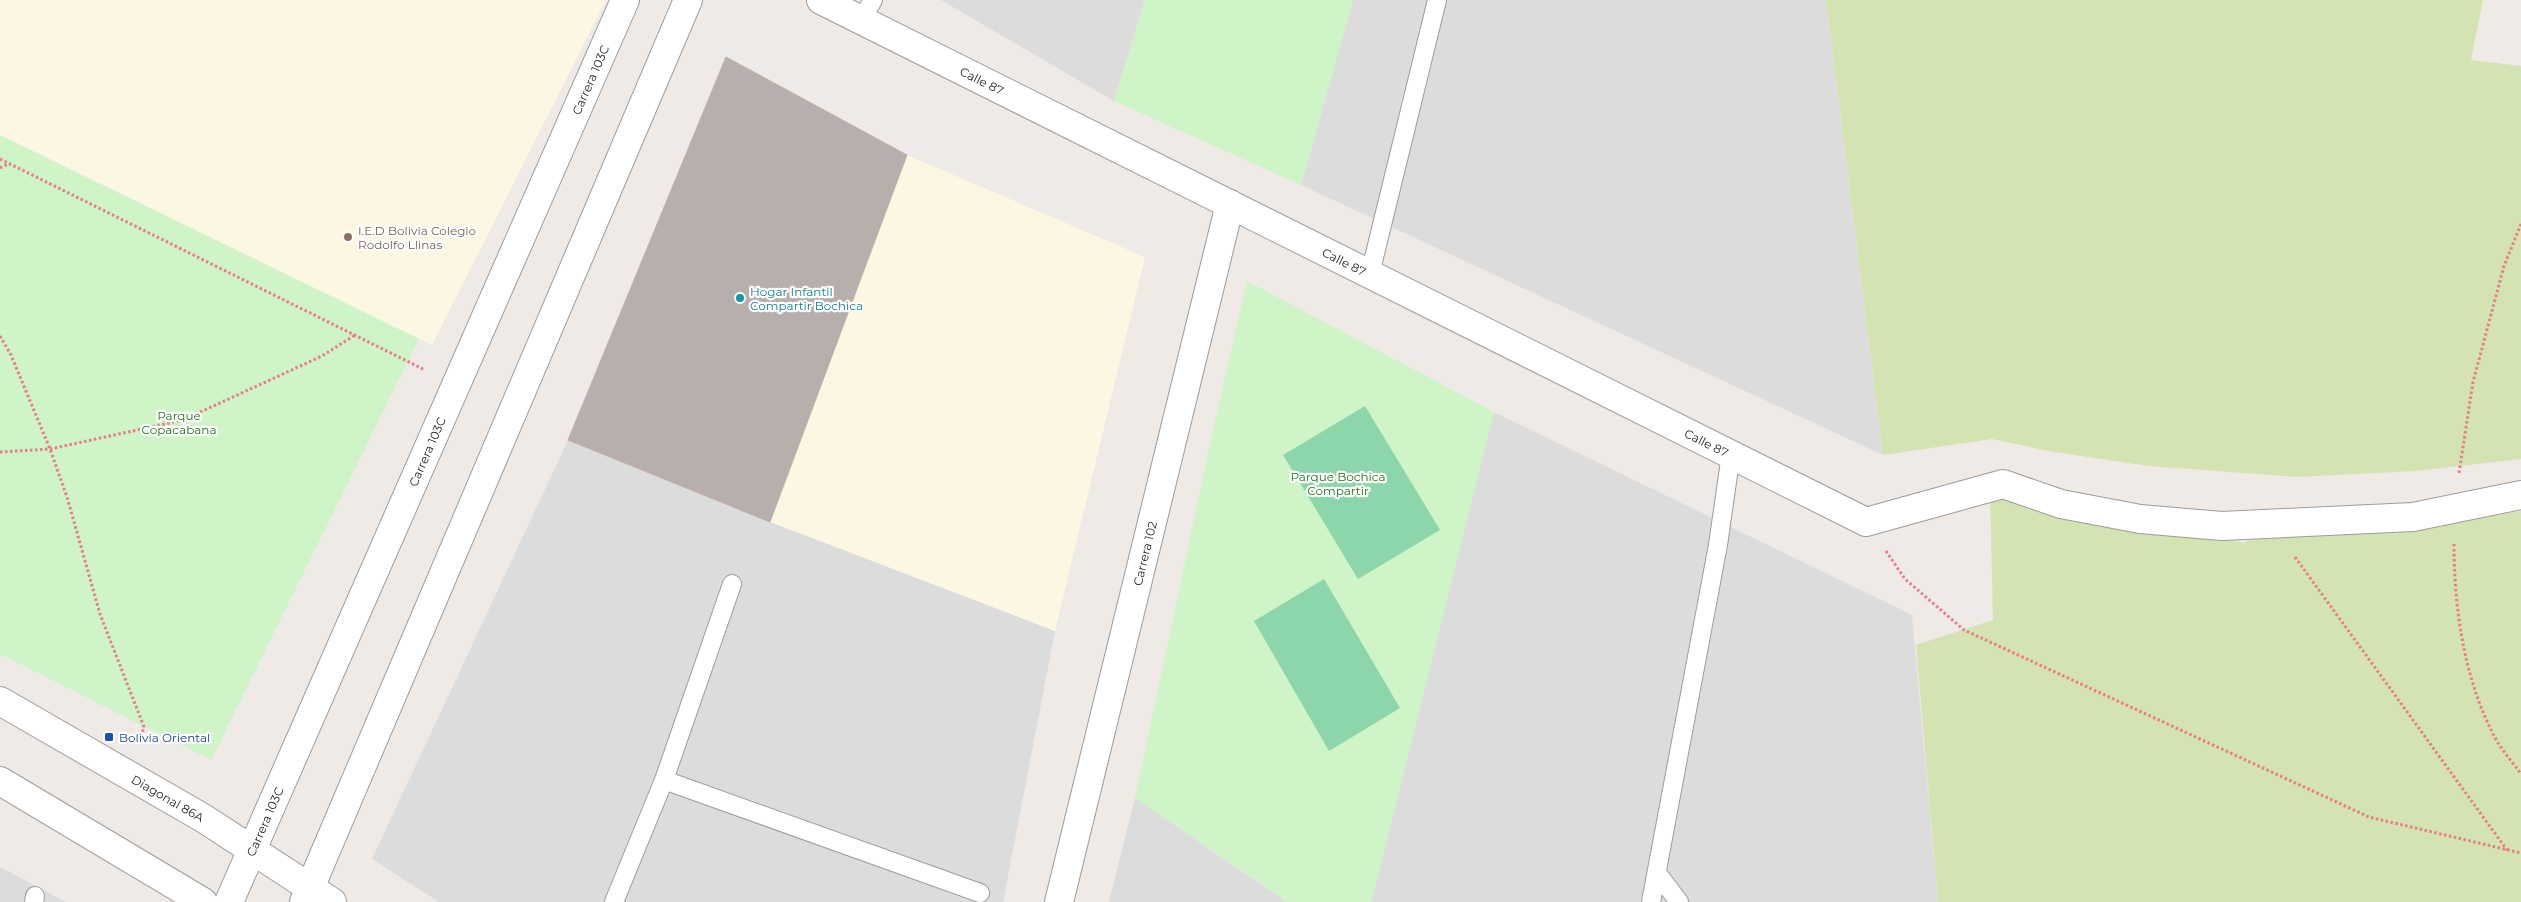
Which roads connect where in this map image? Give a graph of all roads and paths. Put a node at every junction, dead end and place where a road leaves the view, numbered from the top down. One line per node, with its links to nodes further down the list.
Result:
1 (625, 0): 13 (street, Carrera 103C)
2 (688, 0): 30 (street)
3 (821, 0): 5 (street, Calle 87)
4 (1437, 0): 10 (lane)
5 (867, 10): 9 (street, Calle 87)
6 (0, 159): 7 (path)
7 (9, 164): 8 (path); 11 (path)
8 (0, 168)
9 (1230, 204): 10 (street, Calle 87); 34 (street, Carrera 102)
10 (1370, 274): 16 (street, Calle 87)
11 (355, 335): 13 (path); 14 (path)
12 (0, 336): 14 (path)
13 (456, 385): 25 (street, Carrera 103C)
14 (50, 449): 15 (path); 22 (path)
15 (0, 452)
16 (1732, 454): 18 (street, Calle 87); 28 (lane)
17 (2521, 495): 19 (street)
18 (1866, 522): 19 (street); 26 (path)
19 (2268, 523): 26 (path)
20 (732, 584): 23 (lane)
21 (0, 701): 25 (street, Diagonal 86A)
22 (138, 746)
23 (664, 780): 29 (lane); 33 (lane)
24 (0, 781): 31 (street)
25 (252, 850): 30 (street, Diagonal 86A); 32 (street, Carrera 103C)
26 (2507, 850): 27 (path)
27 (2521, 853)
28 (1656, 873): 35 (lane); 36 (lane)
29 (980, 893)
30 (315, 897)
31 (203, 902)
32 (229, 902)
33 (614, 902)
34 (1060, 902)
35 (1651, 902)
36 (1680, 902)

